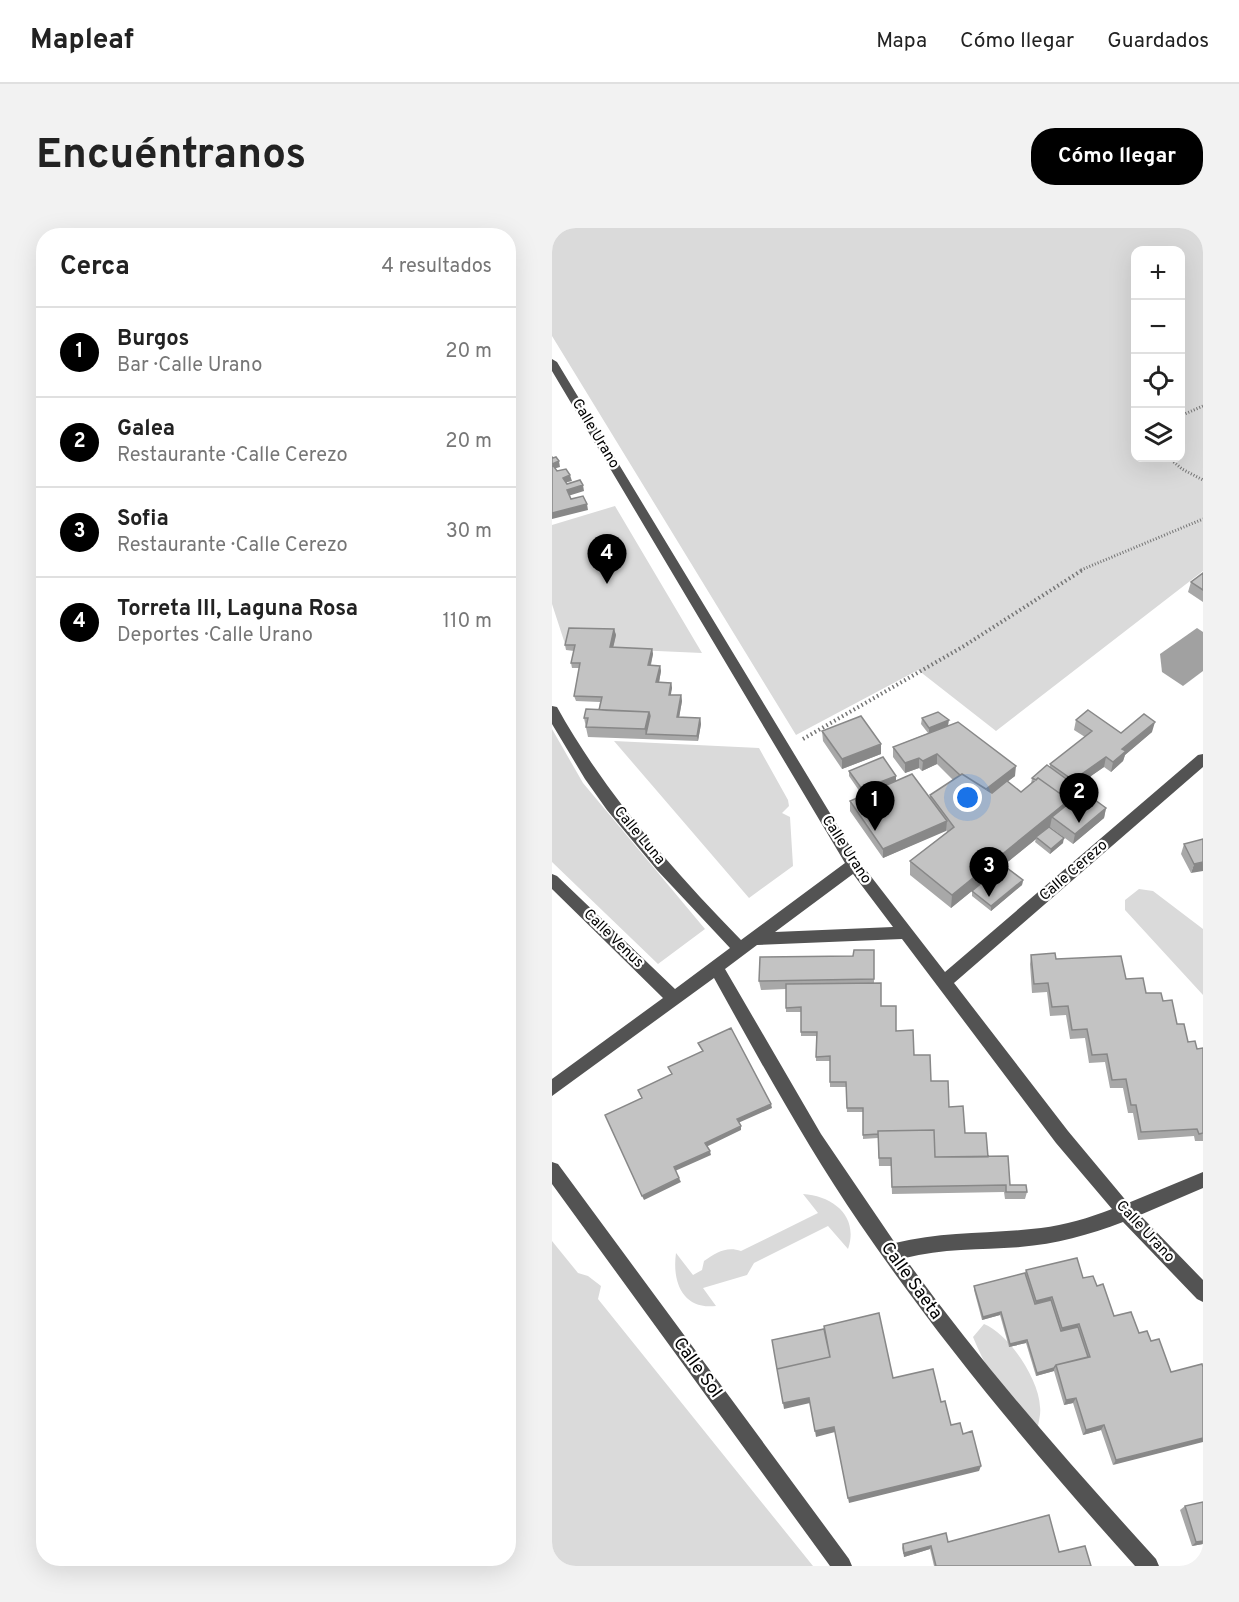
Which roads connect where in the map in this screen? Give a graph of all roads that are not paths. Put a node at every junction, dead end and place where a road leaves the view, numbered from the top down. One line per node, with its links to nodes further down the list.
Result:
1 (552, 362): 4 (street, Calle Urano)
2 (552, 711): 8 (street, Calle Luna)
3 (1203, 759): 10 (street, Calle Cerezo)
4 (854, 865): 6 (street, Calle Urano); 7 (street)
5 (552, 880): 11 (street, Calle Venus)
6 (904, 933): 7 (street); 10 (street, Calle Urano)
7 (754, 939): 8 (street)
8 (740, 949): 9 (street)
9 (716, 967): 11 (street); 16 (street, Calle Saeta)
10 (945, 982): 15 (street, Calle Urano)
11 (674, 998): 12 (street)
12 (552, 1089)
13 (552, 1170): 18 (street, Calle Sol)
14 (1203, 1180): 15 (street)
15 (1125, 1212): 16 (street); 17 (street, Calle Urano)
16 (890, 1252): 19 (street, Calle Saeta)
17 (1203, 1293)
18 (842, 1566)
19 (1149, 1566)

